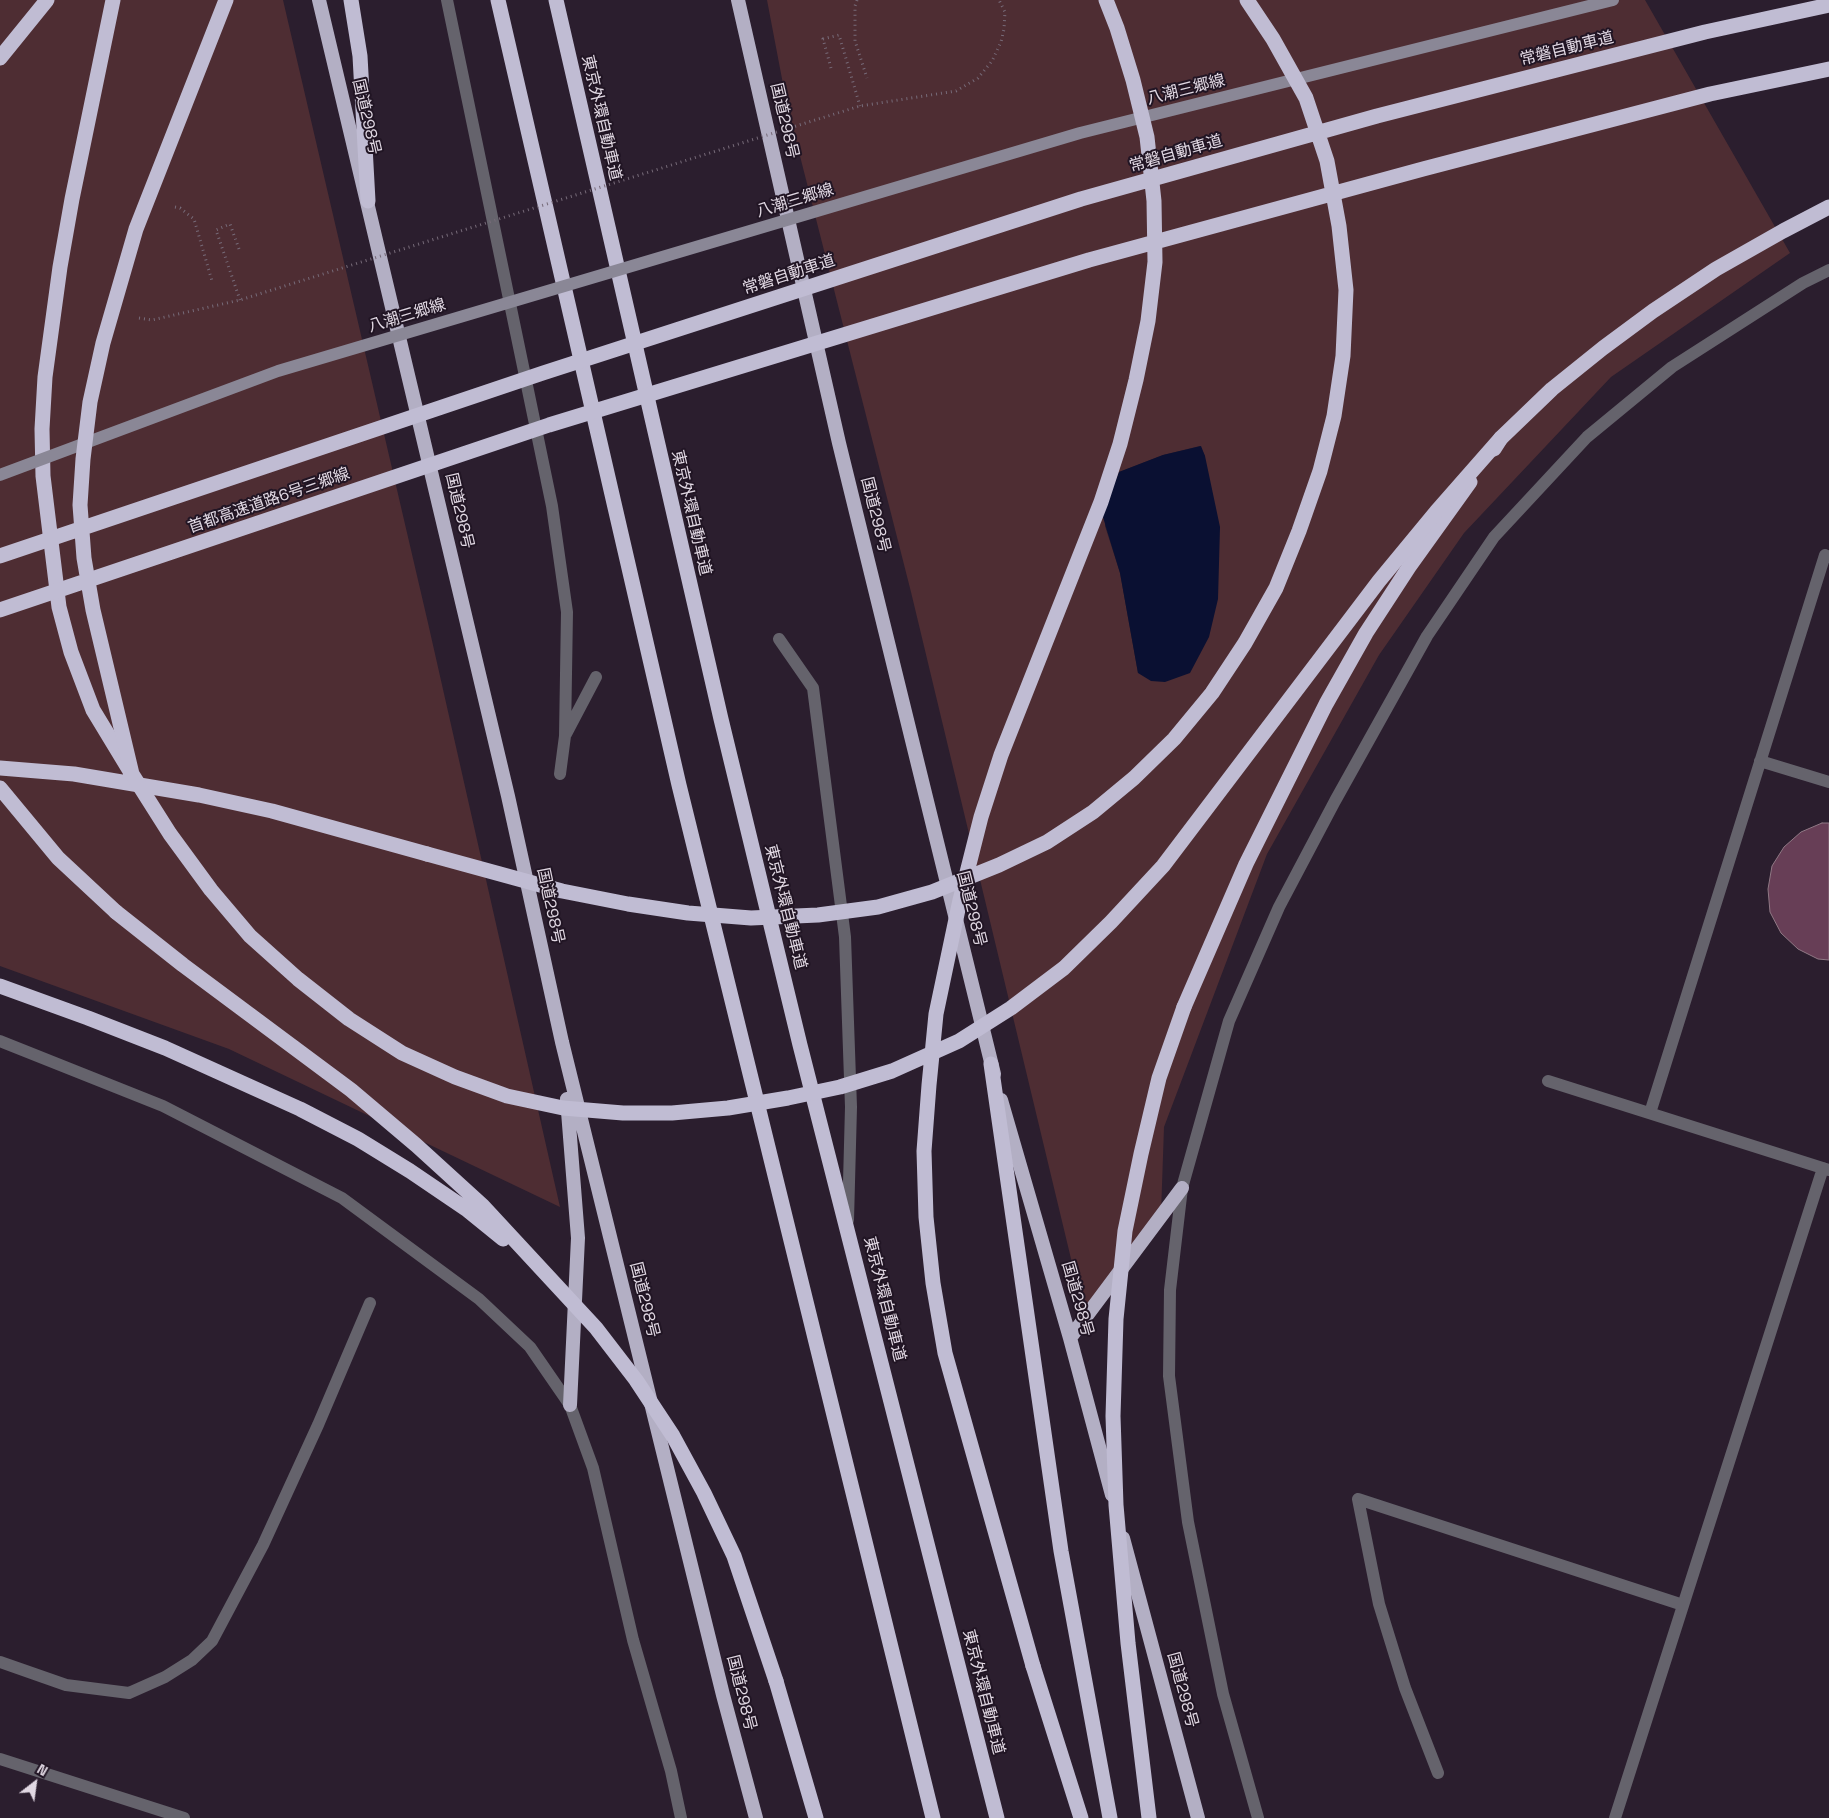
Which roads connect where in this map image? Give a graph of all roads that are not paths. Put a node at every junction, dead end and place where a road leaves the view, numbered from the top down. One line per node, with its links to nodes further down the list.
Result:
1 (47, 0): 14 (highway)
2 (113, 0): 30 (highway, bridge)
3 (226, 0): 30 (highway, bridge)
4 (320, 0): 16 (highway, 国道298号)
5 (351, 0): 16 (highway)
6 (447, 0): 27 (street)
7 (498, 0): 57 (highway)
8 (556, 0): 42 (highway, 東京外環自動車道)
9 (738, 0): 37 (highway, 国道298号)
10 (1106, 0): 59 (highway, bridge)
11 (1247, 0): 29 (highway, bridge)
12 (1613, 0): 21 (main road, 八潮三郷線, bridge)
13 (1829, 5): 19 (highway, 常磐自動車道, bridge)
14 (0, 58)
15 (1829, 69): 24 (highway, 首都高速道路6号三郷線, bridge)
16 (368, 201): 36 (highway, 国道298号)
17 (1829, 207): 20 (highway)
18 (1829, 270): 41 (street)
19 (542, 373): 22 (highway, 首都高速道路6号三郷線, bridge)
20 (1501, 438): 30 (highway, bridge); 61 (highway, bridge)
21 (0, 475)
22 (0, 556)
23 (1829, 557): 28 (street)
24 (0, 610)
25 (779, 639): 42 (street)
26 (596, 677): 27 (street)
27 (565, 736): 31 (street)
28 (1760, 761): 32 (street); 39 (street)
29 (0, 768)
30 (132, 774)
31 (560, 774)
32 (1829, 782)
33 (0, 788): 43 (highway, bridge)
34 (0, 986): 43 (highway, bridge)
35 (0, 1041): 46 (street)
36 (562, 1042): 46 (highway); 54 (highway, 国道298号)
37 (991, 1064): 45 (highway, 国道298号); 60 (highway)
38 (1548, 1081): 39 (street)
39 (1650, 1113): 40 (street)
40 (1826, 1169): 47 (street)
41 (1182, 1188): 45 (highway); 63 (street)
42 (848, 1228): 58 (highway, 東京外環自動車道)
43 (550, 1278): 49 (highway, bridge)
44 (370, 1303): 48 (street)
45 (1070, 1338): 62 (highway, 国道298号)
46 (570, 1405): 53 (street)
47 (1683, 1605): 51 (street); 64 (street)
48 (0, 1662)
49 (776, 1681): 55 (highway); 56 (highway)
50 (0, 1759): 52 (street)
51 (1438, 1773)
52 (184, 1818)
53 (681, 1818)
54 (756, 1818)
55 (808, 1818)
56 (816, 1818)
57 (933, 1818)
58 (997, 1818)
59 (1080, 1818)
60 (1110, 1818)
61 (1149, 1818)
62 (1198, 1818)
63 (1258, 1818)
64 (1615, 1818)

